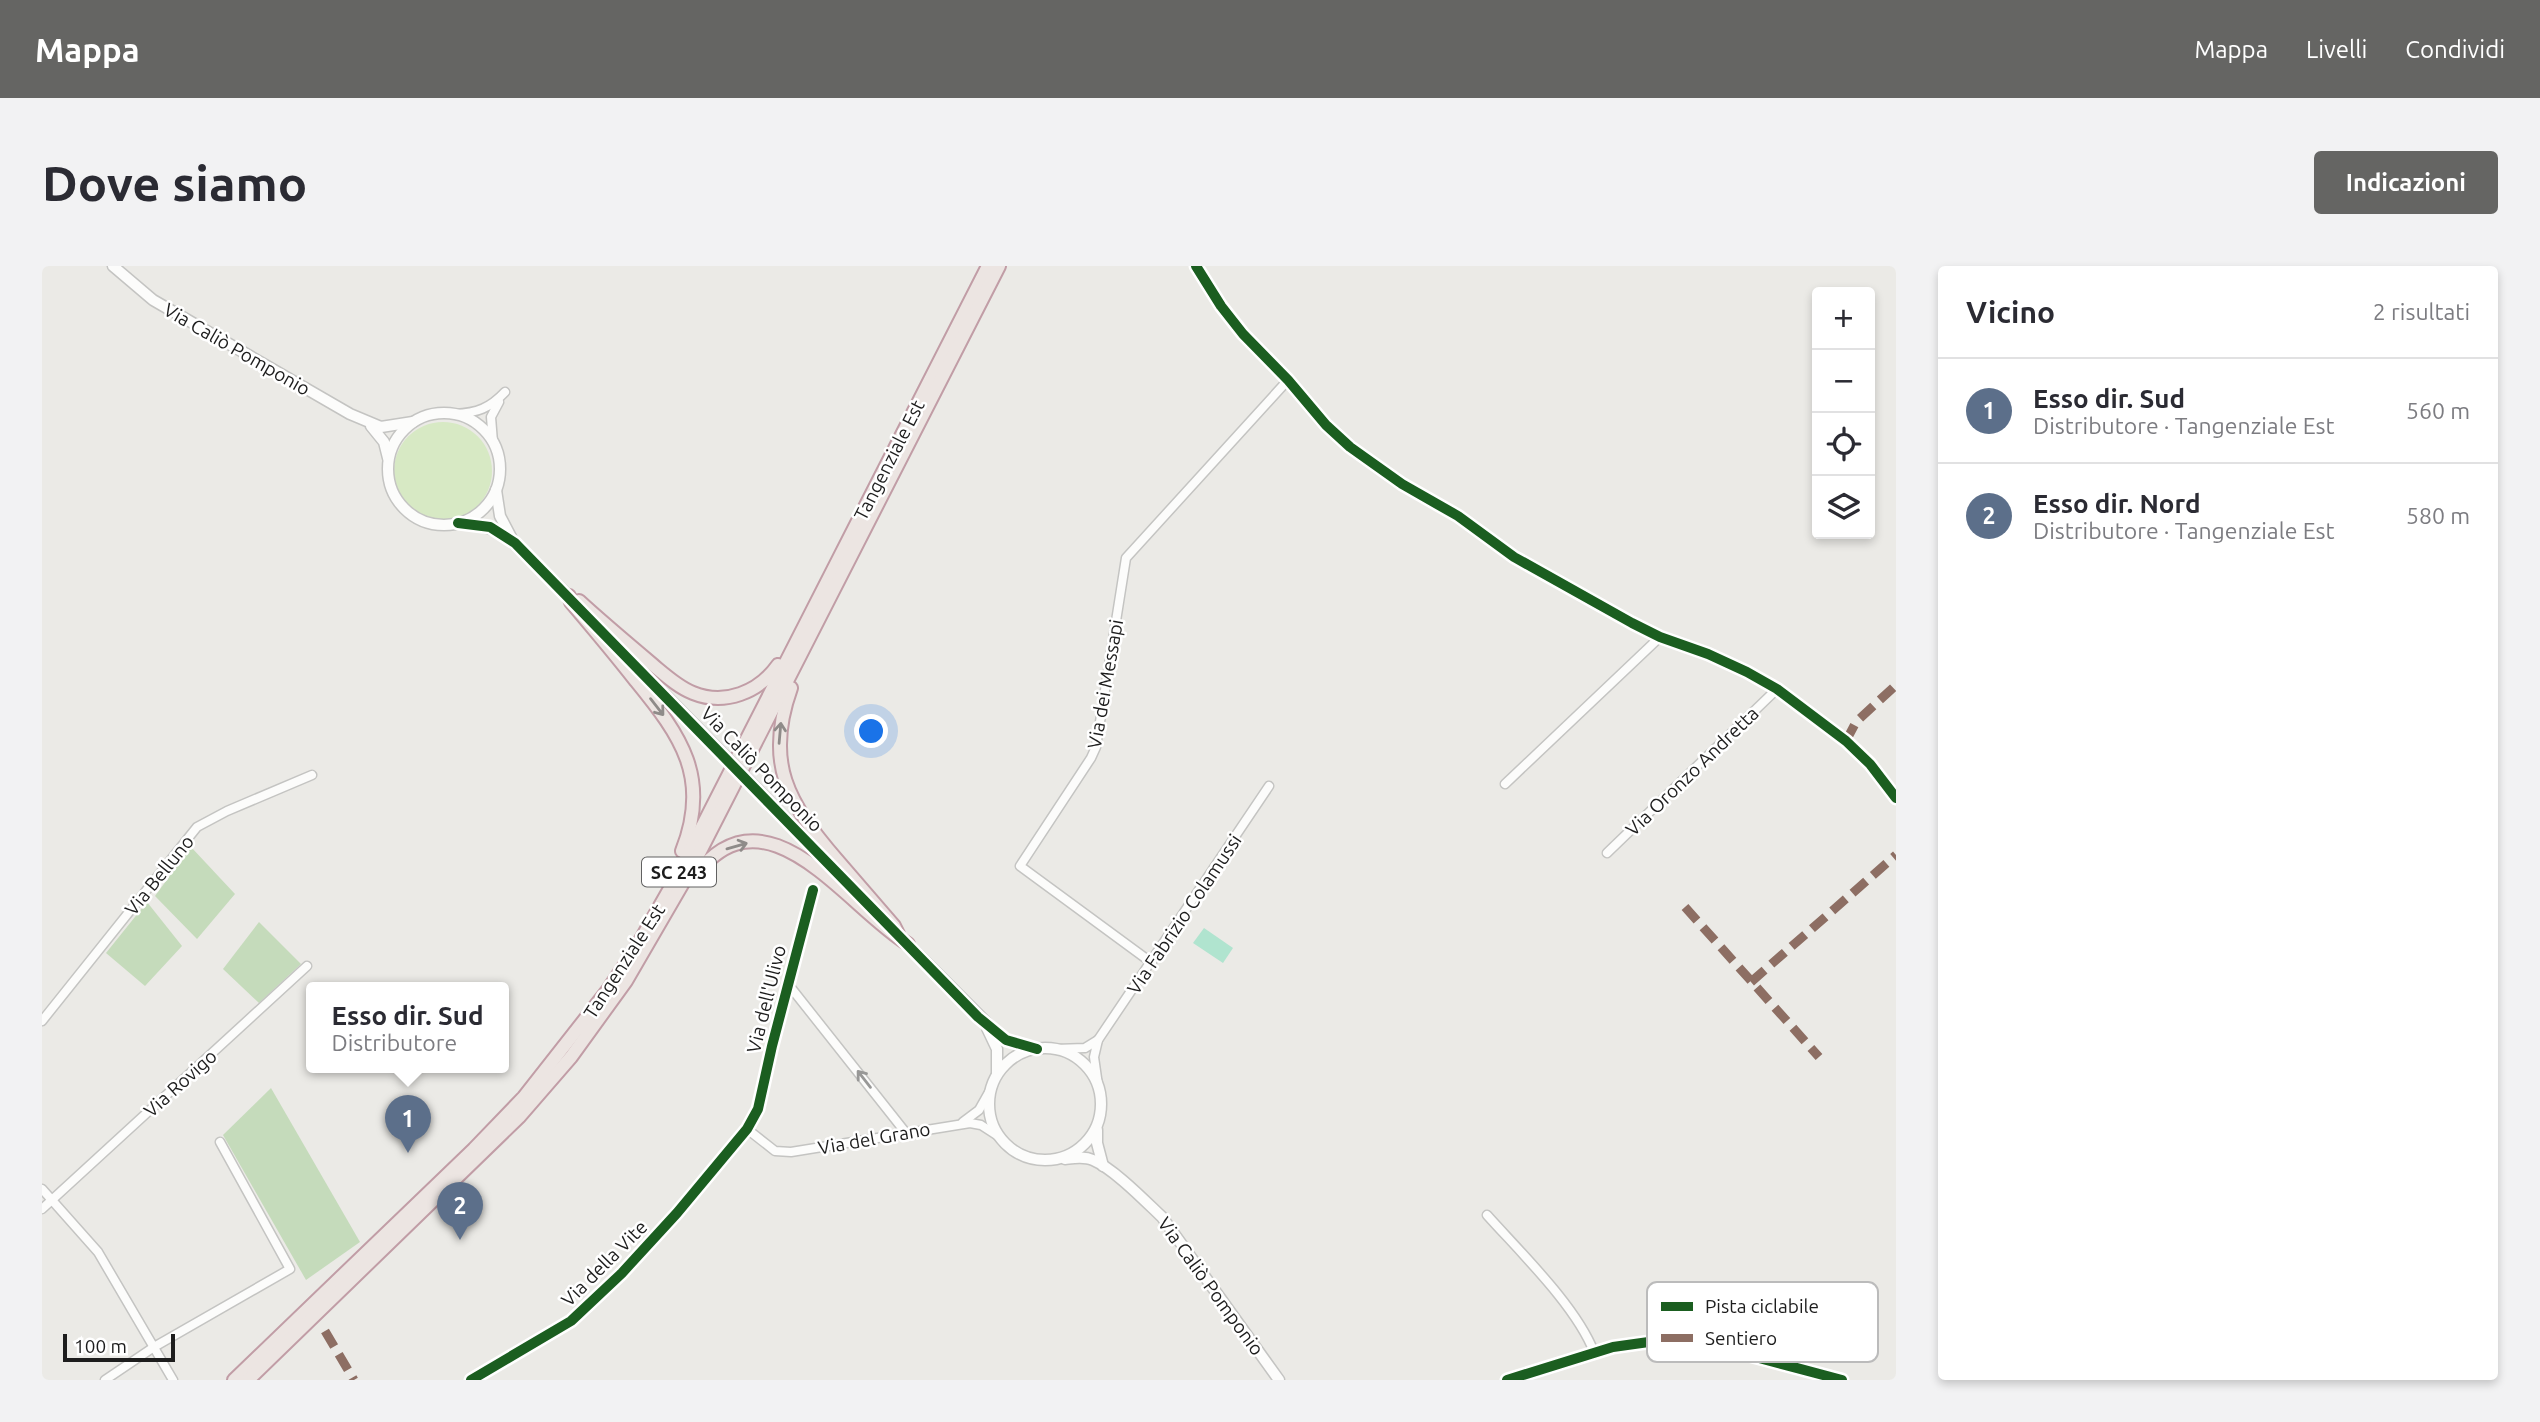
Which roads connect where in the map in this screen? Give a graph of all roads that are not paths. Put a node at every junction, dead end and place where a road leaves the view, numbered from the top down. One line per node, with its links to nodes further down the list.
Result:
1 (113, 266): 8 (street, Via Caliò Pomponio)
2 (988, 266): 14 (highway, Tangenziale Est / SC 243)
3 (999, 266): 16 (highway, Tangenziale Est / SC 243)
4 (1196, 266): 5 (street)
5 (1288, 380): 17 (street); 28 (street, Via dei Messapi)
6 (455, 414): 7 (street, Via Caliò Pomponio); 9 (street); 9 (street)
7 (415, 421): 8 (street, Via Caliò Pomponio); 10 (street)
8 (368, 423): 10 (street, Via Caliò Pomponio)
9 (493, 442): 11 (street, Via Caliò Pomponio)
10 (389, 462): 12 (street, Via Caliò Pomponio)
11 (496, 490): 12 (street); 13 (street, Via Caliò Pomponio)
12 (458, 523): 13 (street, Via Caliò Pomponio)
13 (515, 543): 15 (street, Via Caliò Pomponio)
14 (826, 584): 15 (highway); 25 (highway, Tangenziale Est / SC 243)
15 (567, 593): 25 (highway, one-way to 25); 26 (street, Via Caliò Pomponio, bridge)
16 (827, 603): 26 (highway, one-way to 16); 27 (highway, Tangenziale Est / SC 243)
17 (1660, 637): 18 (street); 20 (street)
18 (1777, 689): 22 (street); 23 (street, Via Oronzo Andretta)
19 (312, 775): 32 (street, Via Belluno)
20 (1505, 784)
21 (1269, 786): 28 (street, Via Fabrizio Colamussi)
22 (1896, 798)
23 (1607, 853)
24 (813, 890): 30 (street, Via dell'Ulivo)
25 (646, 931): 56 (highway, Tangenziale Est / SC 243)
26 (903, 939): 27 (highway, one-way to 26); 31 (street, Via Caliò Pomponio)
27 (646, 949): 57 (highway, Tangenziale Est / SC 243)
28 (1152, 963): 33 (street, Via Fabrizio Colamussi)
29 (307, 966): 47 (street, Via Rovigo)
30 (788, 984): 40 (street, Via dell'Ulivo); 41 (street, one-way to 30)
31 (978, 1017): 34 (street, Via Caliò Pomponio); 36 (street, Via Caliò Pomponio)
32 (42, 1021)
33 (1098, 1040): 35 (street); 37 (street)
34 (1037, 1049): 35 (street, Via Caliò Pomponio); 36 (street, Via Caliò Pomponio)
35 (1055, 1049): 37 (street, Via Caliò Pomponio)
36 (994, 1082): 38 (street); 42 (street, Via Caliò Pomponio)
37 (1098, 1085): 39 (street)
38 (957, 1124): 41 (street, Via del Grano); 42 (street)
39 (1097, 1126): 44 (street); 45 (street)
40 (747, 1129): 41 (street, Via del Grano); 58 (street, Via della Vite)
41 (906, 1133)
42 (998, 1136): 44 (street, Via Caliò Pomponio)
43 (220, 1142): 51 (street)
44 (1054, 1160): 45 (street, Via Caliò Pomponio)
45 (1106, 1169): 59 (street, Via Caliò Pomponio)
46 (42, 1189): 47 (street)
47 (52, 1200): 48 (street, Via Rovigo); 51 (street)
48 (42, 1209)
49 (1487, 1215): 52 (street)
50 (1647, 1342): 52 (street)
51 (154, 1348): 54 (street); 55 (street)
52 (1594, 1352): 60 (street)
53 (1774, 1362): 61 (street)
54 (105, 1380)
55 (173, 1380)
56 (234, 1380)
57 (248, 1380)
58 (471, 1380)
59 (1279, 1380)
60 (1507, 1380)
61 (1842, 1380)

